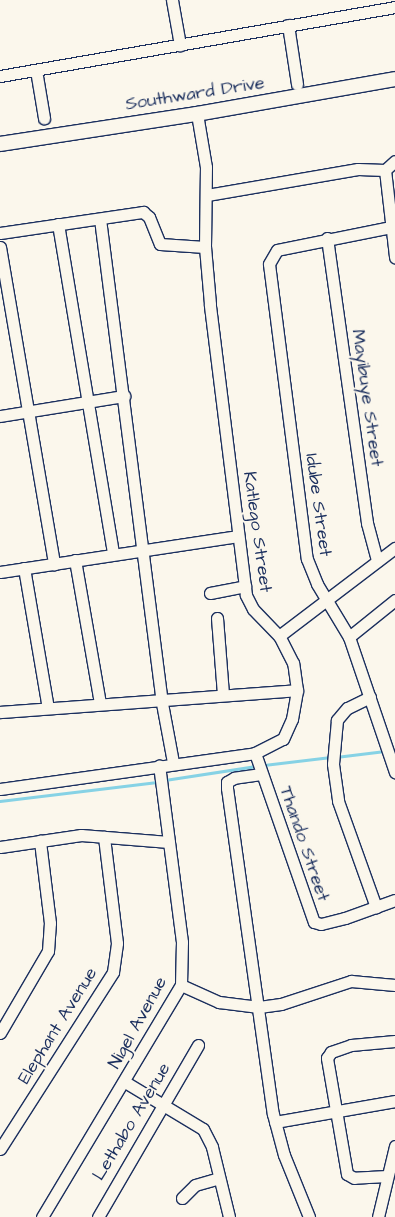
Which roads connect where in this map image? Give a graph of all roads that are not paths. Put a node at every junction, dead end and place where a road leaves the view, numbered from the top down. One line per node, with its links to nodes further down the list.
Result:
1 (172, 0): 5 (street)
2 (371, 5): 3 (street); 4 (street)
3 (395, 7)
4 (288, 26): 5 (street); 9 (street)
5 (180, 45): 6 (street)
6 (36, 70): 7 (street); 11 (street)
7 (0, 76)
8 (395, 79): 10 (main road, Southward Drive)
9 (297, 84)
10 (197, 114): 12 (main road, Southward Drive); 15 (street, Katlego Street)
11 (44, 118)
12 (0, 144)
13 (395, 162): 14 (street)
14 (385, 170): 15 (street); 18 (street)
15 (207, 195): 22 (street, Katlego Street)
16 (100, 218): 17 (street); 22 (street); 24 (street)
17 (58, 224): 19 (street); 25 (street)
18 (391, 227): 20 (street); 23 (street)
19 (0, 233)
20 (327, 238): 33 (street, Mayibuye Street); 39 (street, Idube Street)
21 (0, 247): 26 (street)
22 (206, 247): 28 (street, Katlego Street)
23 (395, 257)
24 (124, 396): 25 (street); 30 (street)
25 (88, 402): 26 (street); 31 (street)
26 (28, 411): 27 (street); 34 (street)
27 (0, 416)
28 (238, 536): 30 (street); 37 (street, Katlego Street)
29 (395, 548): 33 (street)
30 (143, 549): 31 (street); 47 (street)
31 (113, 554): 32 (street)
32 (75, 560): 34 (street); 48 (street)
33 (377, 561): 39 (street)
34 (54, 564): 35 (street)
35 (24, 568): 36 (street); 49 (street)
36 (0, 572)
37 (245, 586): 38 (street); 42 (street, Katlego Street)
38 (210, 593)
39 (327, 600): 42 (street); 43 (street, Idube Street)
40 (395, 600): 43 (street)
41 (217, 618): 45 (street)
42 (279, 636): 44 (street, Katlego Street)
43 (349, 637): 46 (street, Idube Street)
44 (297, 690): 45 (street); 51 (street, Katlego Street)
45 (223, 695): 47 (street)
46 (370, 697): 54 (street, Idube Street); 62 (street)
47 (161, 698): 48 (street); 52 (street)
48 (100, 703): 49 (street)
49 (48, 708): 50 (street)
50 (0, 712)
51 (255, 753): 52 (street, Katlego Street); 55 (street, Thando Street)
52 (173, 762): 53 (street, Katlego Street)
53 (159, 764): 56 (street, Katlego Street); 59 (street, Nigel Avenue)
54 (395, 772)
55 (261, 774): 62 (street, Thando Street); 65 (street)
56 (0, 789)
57 (104, 837): 58 (street); 59 (street); 75 (street, Elephant Avenue)
58 (40, 841): 60 (street); 66 (street)
59 (169, 842): 63 (street, Nigel Avenue)
60 (0, 847)
61 (395, 900): 62 (street, Thando Street)
62 (376, 907)
63 (181, 985): 65 (street); 69 (street, Nigel Avenue)
64 (395, 986): 65 (street)
65 (259, 1007): 73 (street)
66 (0, 1032)
67 (395, 1041): 72 (street)
68 (198, 1045): 71 (street, Lethabo Avenue)
69 (125, 1082): 71 (street); 79 (street, Nigel Avenue)
70 (395, 1100): 72 (street)
71 (164, 1105): 77 (street); 80 (street, Lethabo Avenue)
72 (334, 1111): 73 (street); 76 (street)
73 (275, 1122): 82 (street)
74 (395, 1146): 76 (street)
75 (0, 1149)
76 (387, 1176): 83 (street)
77 (219, 1178): 78 (street); 81 (street)
78 (182, 1198)
79 (42, 1217)
80 (98, 1217)
81 (229, 1217)
82 (309, 1217)
83 (378, 1217)

